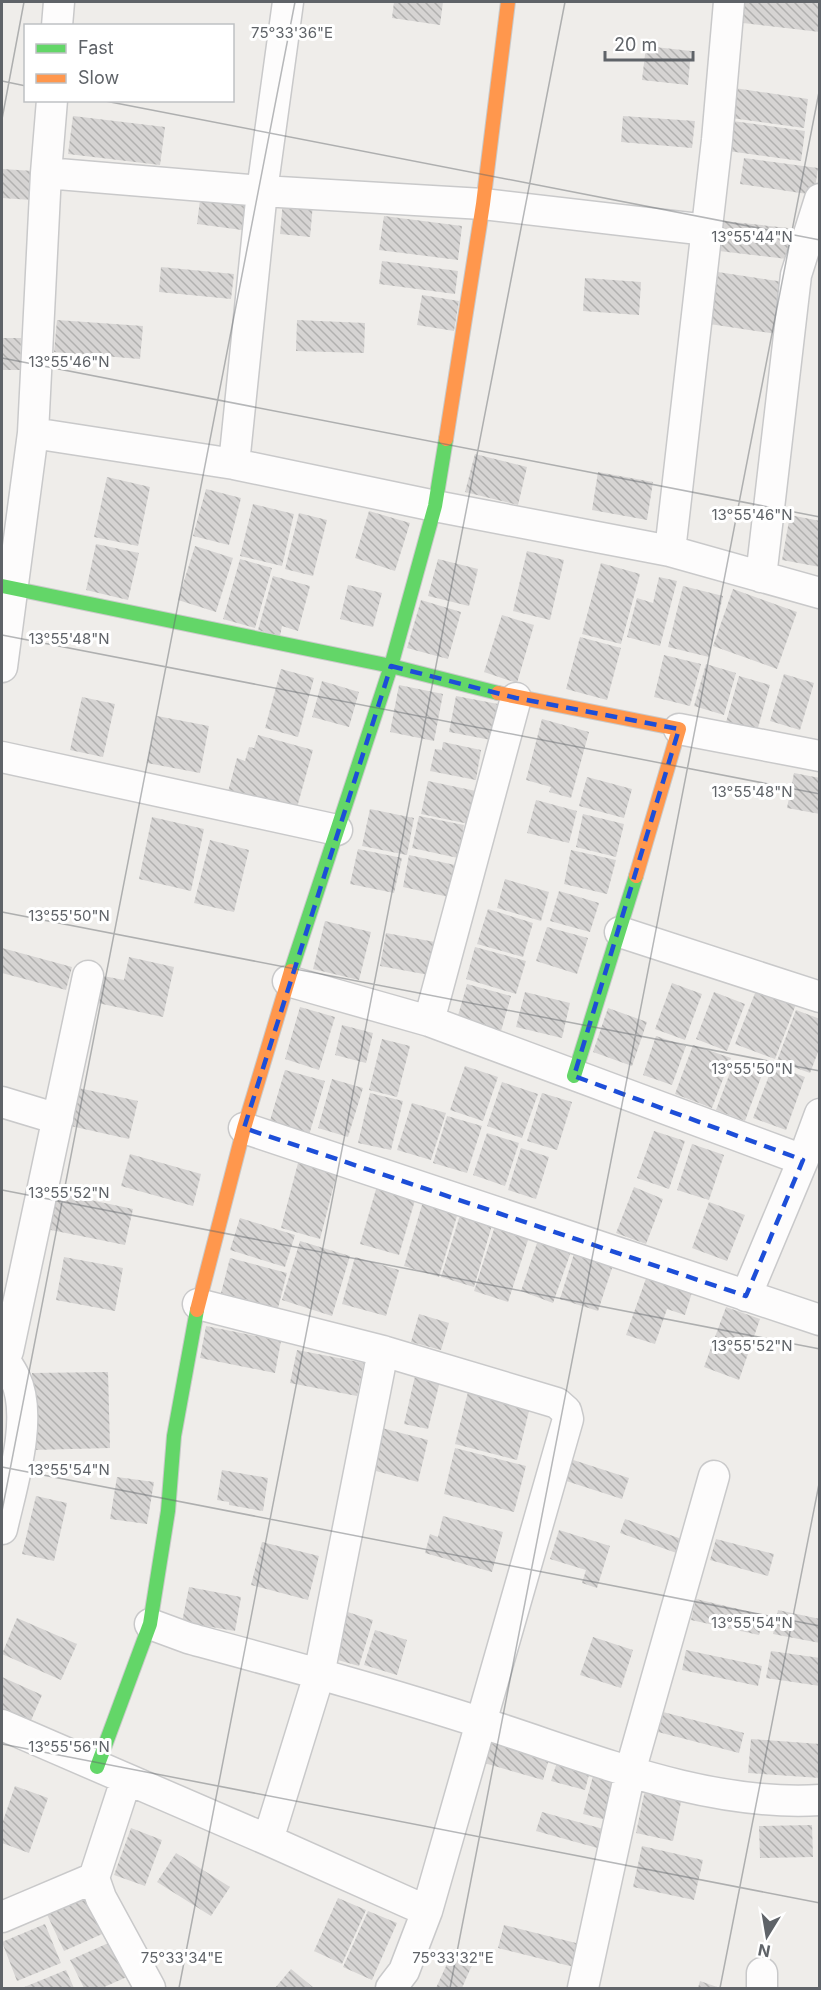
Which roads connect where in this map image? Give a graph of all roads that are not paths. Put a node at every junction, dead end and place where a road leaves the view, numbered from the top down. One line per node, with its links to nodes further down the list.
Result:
1 (59, 2): 5 (street)
2 (288, 2): 8 (street)
3 (508, 2): 10 (street)
4 (729, 2): 11 (street)
5 (57, 24)
6 (52, 102): 7 (street)
7 (46, 173): 8 (street); 12 (street)
8 (262, 190): 10 (street); 13 (street)
9 (819, 199): 16 (street)
10 (483, 204): 11 (street); 14 (street)
11 (707, 230): 15 (street)
12 (33, 433): 13 (street); 17 (street)
13 (234, 464): 14 (street)
14 (435, 506): 15 (street); 19 (street)
15 (670, 552): 16 (street)
16 (761, 577): 18 (street)
17 (7, 587): 19 (street); 20 (street)
18 (819, 593)
19 (391, 666): 21 (street); 25 (street)
20 (2, 667)
21 (516, 698): 22 (street); 30 (street)
22 (680, 729): 23 (street); 26 (street)
23 (819, 756)
24 (2, 757): 25 (street)
25 (337, 830): 28 (street)
26 (620, 932): 29 (street); 31 (street)
27 (88, 976): 34 (street)
28 (288, 981): 30 (street); 35 (street)
29 (819, 997)
30 (429, 1021): 31 (street)
31 (574, 1076): 36 (street)
32 (2, 1102): 34 (street)
33 (819, 1114): 36 (street)
34 (58, 1119): 41 (street)
35 (244, 1128): 37 (street); 38 (street)
36 (803, 1160): 37 (street)
37 (746, 1296): 39 (street)
38 (198, 1304): 40 (street); 44 (street)
39 (819, 1320)
40 (383, 1351): 45 (street); 46 (street)
41 (2, 1358): 43 (street)
42 (714, 1476): 49 (street)
43 (2, 1529)
44 (150, 1624): 45 (street); 48 (street)
45 (319, 1674): 46 (street); 52 (street)
46 (482, 1723): 49 (street); 54 (street)
47 (2, 1725): 48 (street)
48 (97, 1767): 50 (street)
49 (630, 1772): 51 (street); 58 (street)
50 (126, 1780): 52 (street); 53 (street)
51 (819, 1800)
52 (268, 1840): 54 (street)
53 (94, 1878): 55 (street); 56 (street)
54 (427, 1911): 57 (street)
55 (2, 1917)
56 (150, 1989)
57 (391, 1989)
58 (583, 1989)

